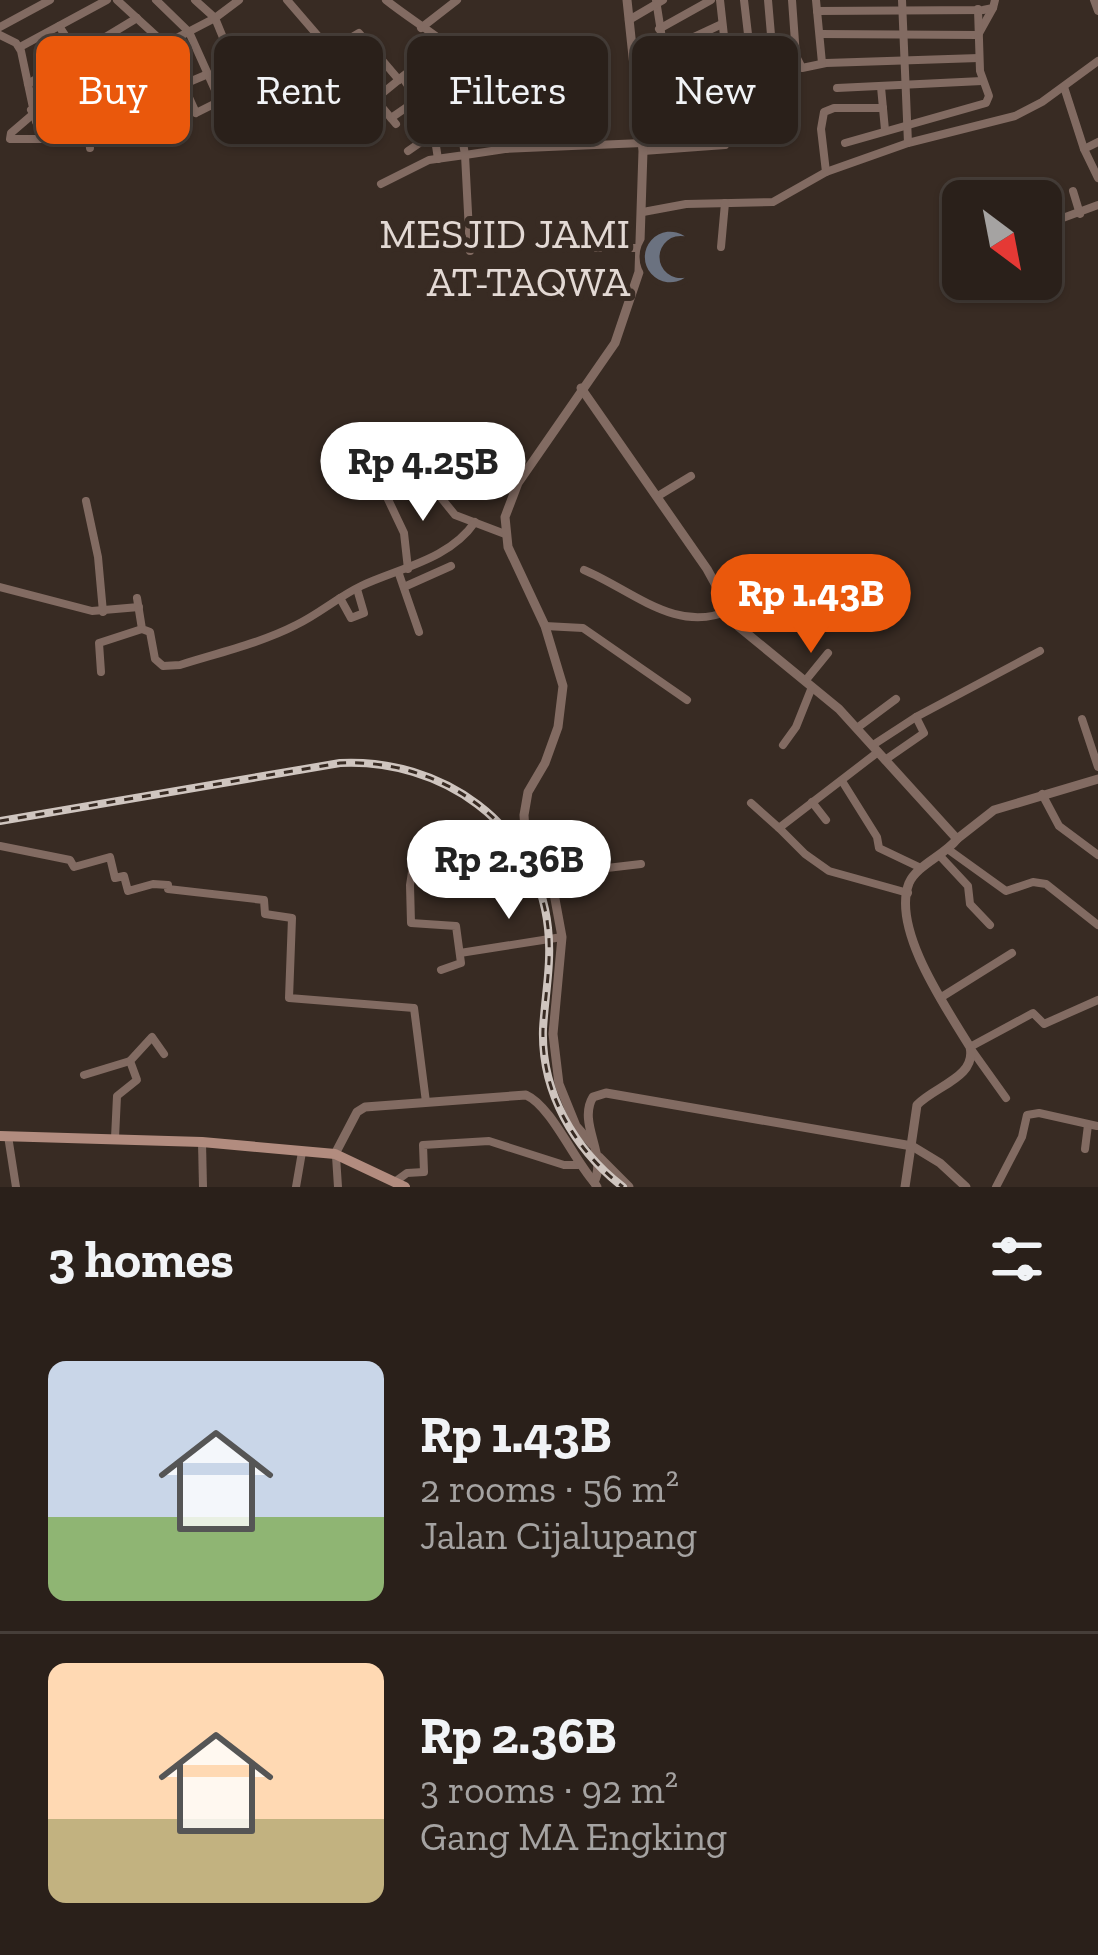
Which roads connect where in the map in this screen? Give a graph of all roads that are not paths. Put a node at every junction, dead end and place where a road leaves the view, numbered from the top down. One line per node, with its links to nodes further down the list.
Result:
1 (50, 0): 29 (street)
2 (107, 0): 26 (street)
3 (117, 0): 22 (street)
4 (156, 0): 30 (street)
5 (195, 0): 23 (street)
6 (239, 0): 23 (street)
7 (287, 0): 39 (street)
8 (386, 0): 27 (street)
9 (457, 0): 27 (street)
10 (627, 0): 24 (street)
11 (716, 0): 25 (street); 28 (street)
12 (744, 0): 42 (street)
13 (768, 0): 43 (street)
14 (792, 0): 49 (street)
15 (1094, 0): 21 (street)
16 (658, 1): 24 (street); 28 (street)
17 (994, 4): 20 (street); 33 (street)
18 (816, 5): 19 (street); 31 (street)
19 (903, 5): 20 (street); 32 (street)
20 (978, 9): 33 (street)
21 (1098, 10)
22 (137, 18): 35 (street); 36 (street)
23 (215, 18): 30 (street); 38 (street)
24 (629, 20): 83 (street)
25 (722, 24): 28 (street); 41 (street)
26 (59, 26): 34 (street); 44 (street)
27 (422, 28): 40 (street)
28 (659, 29)
29 (0, 31): 44 (street)
30 (189, 32): 37 (street); 50 (street)
31 (820, 34): 32 (street); 49 (street)
32 (903, 35): 33 (street); 46 (street)
33 (978, 35): 47 (street)
34 (66, 36)
35 (107, 36)
36 (156, 36)
37 (177, 36)
38 (223, 36)
39 (319, 36)
40 (434, 36)
41 (724, 36)
42 (748, 36)
43 (771, 36)
44 (20, 47): 57 (street)
45 (383, 58): 55 (street)
46 (904, 58): 47 (street); 49 (street); 60 (street)
47 (980, 58): 56 (street)
48 (1098, 62): 61 (street)
49 (822, 63)
50 (208, 74): 53 (street); 62 (street)
51 (407, 78): 55 (street)
52 (36, 79): 57 (street)
53 (190, 79)
54 (407, 79): 55 (street)
55 (403, 81): 58 (street); 64 (street)
56 (982, 81): 60 (street); 73 (street)
57 (28, 84): 71 (street)
58 (407, 85)
59 (880, 87): 60 (street); 63 (street); 68 (street)
60 (905, 87): 73 (street)
61 (1064, 87): 78 (street); 86 (street)
62 (214, 88)
63 (837, 88)
64 (383, 94)
65 (190, 100): 66 (street)
66 (214, 104)
67 (383, 106): 70 (street)
68 (883, 108): 74 (street); 90 (street)
69 (36, 110): 71 (street)
70 (407, 110)
71 (32, 112): 72 (street); 75 (street)
72 (36, 121)
73 (907, 123): 74 (street); 78 (street)
74 (885, 130): 76 (street)
75 (36, 140)
76 (845, 142)
77 (1098, 142): 86 (street)
78 (908, 143): 90 (street)
79 (90, 144): 84 (street)
80 (463, 144): 88 (street)
81 (506, 144): 85 (street)
82 (725, 145): 83 (street)
83 (643, 147): 85 (street); 96 (street)
84 (90, 148)
85 (506, 149): 88 (street)
86 (1084, 149): 91 (street)
87 (408, 151): 89 (street)
88 (465, 154): 89 (street); 102 (street)
89 (439, 158): 92 (street)
90 (826, 172): 94 (street)
91 (1098, 178)
92 (381, 184)
93 (1073, 190): 97 (street)
94 (725, 203): 96 (street); 99 (street)
95 (1098, 205): 97 (street)
96 (643, 212): 101 (street)
97 (1080, 214): 98 (street)
98 (1062, 220)
99 (721, 247)
100 (595, 248): 101 (street)
101 (642, 248): 103 (street)
102 (470, 251)
103 (581, 388): 107 (street); 110 (street)
104 (386, 470): 109 (street)
105 (691, 476): 107 (street)
106 (385, 493): 113 (street)
107 (658, 496): 118 (street)
108 (86, 500): 119 (street)
109 (475, 522): 110 (street); 113 (street)
110 (505, 534): 120 (street)
111 (451, 566): 115 (street)
112 (584, 570): 118 (street)
113 (403, 572): 115 (street); 116 (street)
114 (0, 587): 119 (street)
115 (404, 587): 122 (street)
116 (357, 589): 117 (street); 117 (street)
117 (340, 598): 121 (street)
118 (730, 610): 126 (street)
119 (103, 611): 121 (street)
120 (545, 626): 127 (street); 149 (street)
121 (142, 629): 125 (street)
122 (419, 632)
123 (1040, 651): 129 (street)
124 (828, 653): 126 (street)
125 (101, 672)
126 (809, 683): 131 (street); 132 (street)
127 (687, 700)
128 (896, 700): 131 (street)
129 (916, 717): 133 (street); 133 (street)
130 (1082, 718): 134 (street)
131 (857, 728): 133 (street)
132 (782, 745)
133 (878, 753): 136 (street); 142 (street)
134 (1098, 767)
135 (1098, 779): 137 (street)
136 (842, 781): 139 (street); 148 (street)
137 (1042, 794): 142 (street); 145 (street)
138 (751, 802): 141 (street)
139 (812, 802): 140 (street); 141 (street)
140 (826, 820)
141 (779, 828): 150 (street)
142 (957, 839): 144 (street)
143 (0, 846): 164 (street)
144 (944, 853): 148 (street); 151 (street); 152 (street)
145 (1098, 855)
146 (414, 859): 154 (street)
147 (641, 864): 149 (street)
148 (922, 869): 150 (street)
149 (547, 874): 153 (street)
150 (908, 893): 157 (street)
151 (990, 925)
152 (1098, 925)
153 (562, 938): 154 (street); 170 (street)
154 (460, 953): 156 (street)
155 (1012, 953): 157 (street)
156 (441, 970)
157 (940, 998): 159 (street)
158 (1098, 1000): 159 (street)
159 (970, 1048): 163 (street); 169 (street)
160 (164, 1054): 161 (street)
161 (130, 1061): 162 (street); 167 (street)
162 (84, 1075)
163 (1006, 1097)
164 (426, 1102): 173 (street); 174 (street)
165 (1095, 1125): 171 (street); 184 (street)
166 (4, 1136): 167 (main road); 177 (street)
167 (115, 1138): 168 (main road)
168 (202, 1142): 172 (main road); 178 (street)
169 (912, 1146): 170 (street); 182 (street); 183 (street)
170 (595, 1149): 176 (street); 181 (street)
171 (1085, 1149)
172 (302, 1150): 173 (main road); 179 (street)
173 (335, 1154): 175 (main road); 180 (street)
174 (578, 1165): 175 (street); 176 (street)
175 (400, 1184)
176 (596, 1185)
177 (16, 1187)
178 (203, 1187)
179 (296, 1187)
180 (338, 1187)
181 (629, 1187)
182 (905, 1187)
183 (966, 1187)
184 (996, 1187)

